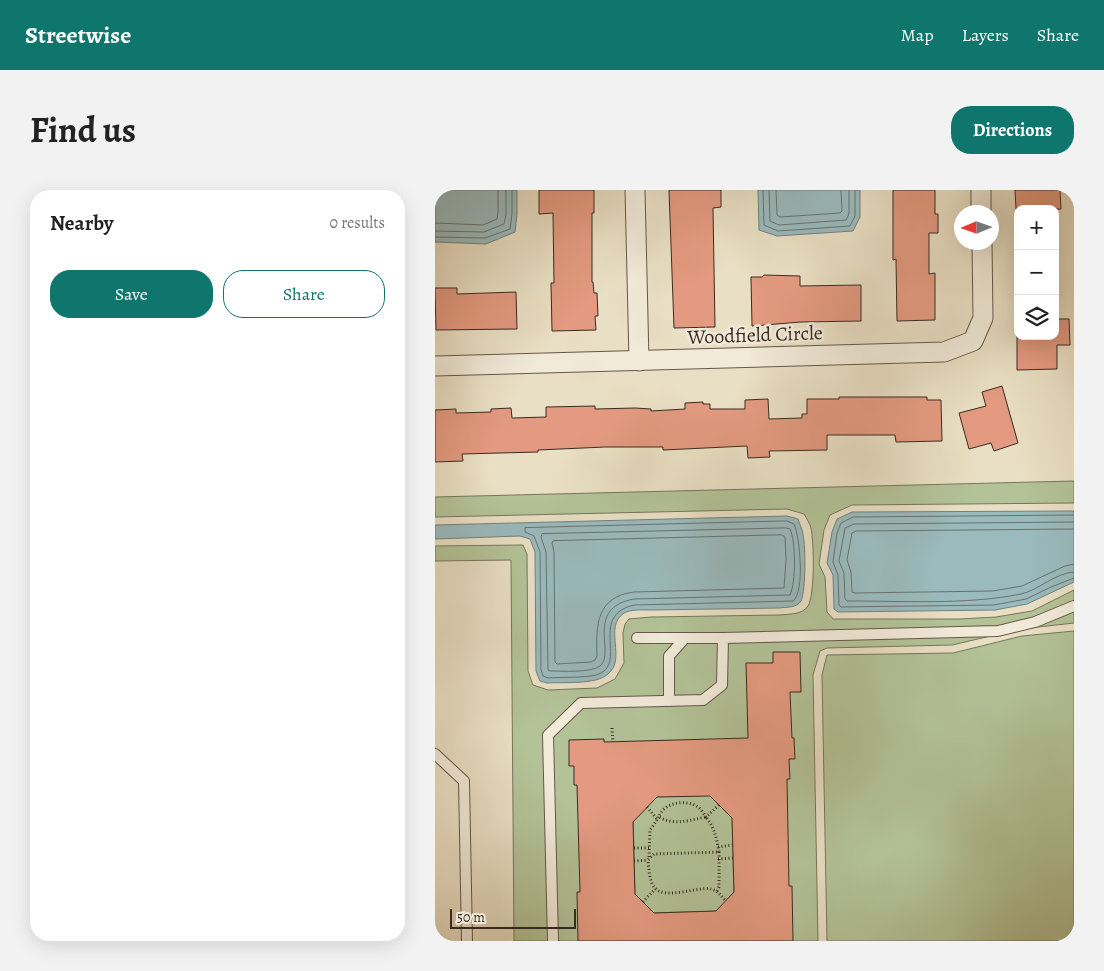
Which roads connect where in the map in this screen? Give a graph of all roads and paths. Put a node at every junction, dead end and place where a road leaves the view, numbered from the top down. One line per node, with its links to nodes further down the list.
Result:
1 (635, 190): 5 (street)
2 (981, 190): 3 (street)
3 (981, 205)
4 (982, 250): 5 (street, Woodfield Circle)
5 (639, 361): 6 (street, Woodfield Circle)
6 (435, 366)
7 (1074, 606): 10 (lane)
8 (637, 638): 9 (lane)
9 (685, 638): 10 (lane); 11 (lane)
10 (723, 638): 11 (lane)
11 (669, 701): 33 (lane)
12 (612, 728): 13 (path)
13 (613, 742)
14 (435, 754): 32 (lane)
15 (719, 805): 17 (path)
16 (647, 807): 18 (path)
17 (706, 817): 18 (path); 18 (path); 20 (path)
18 (658, 818): 22 (path)
19 (733, 845): 20 (path)
20 (718, 847): 23 (path)
21 (633, 848): 22 (path)
22 (649, 848): 25 (path)
23 (719, 852): 25 (path); 26 (path)
24 (733, 858): 26 (path)
25 (649, 859): 27 (path); 28 (path)
26 (719, 859): 29 (path)
27 (634, 861)
28 (655, 888): 29 (path); 31 (path)
29 (717, 891): 30 (path)
30 (726, 901)
31 (643, 902)
32 (467, 941)
33 (553, 941)

